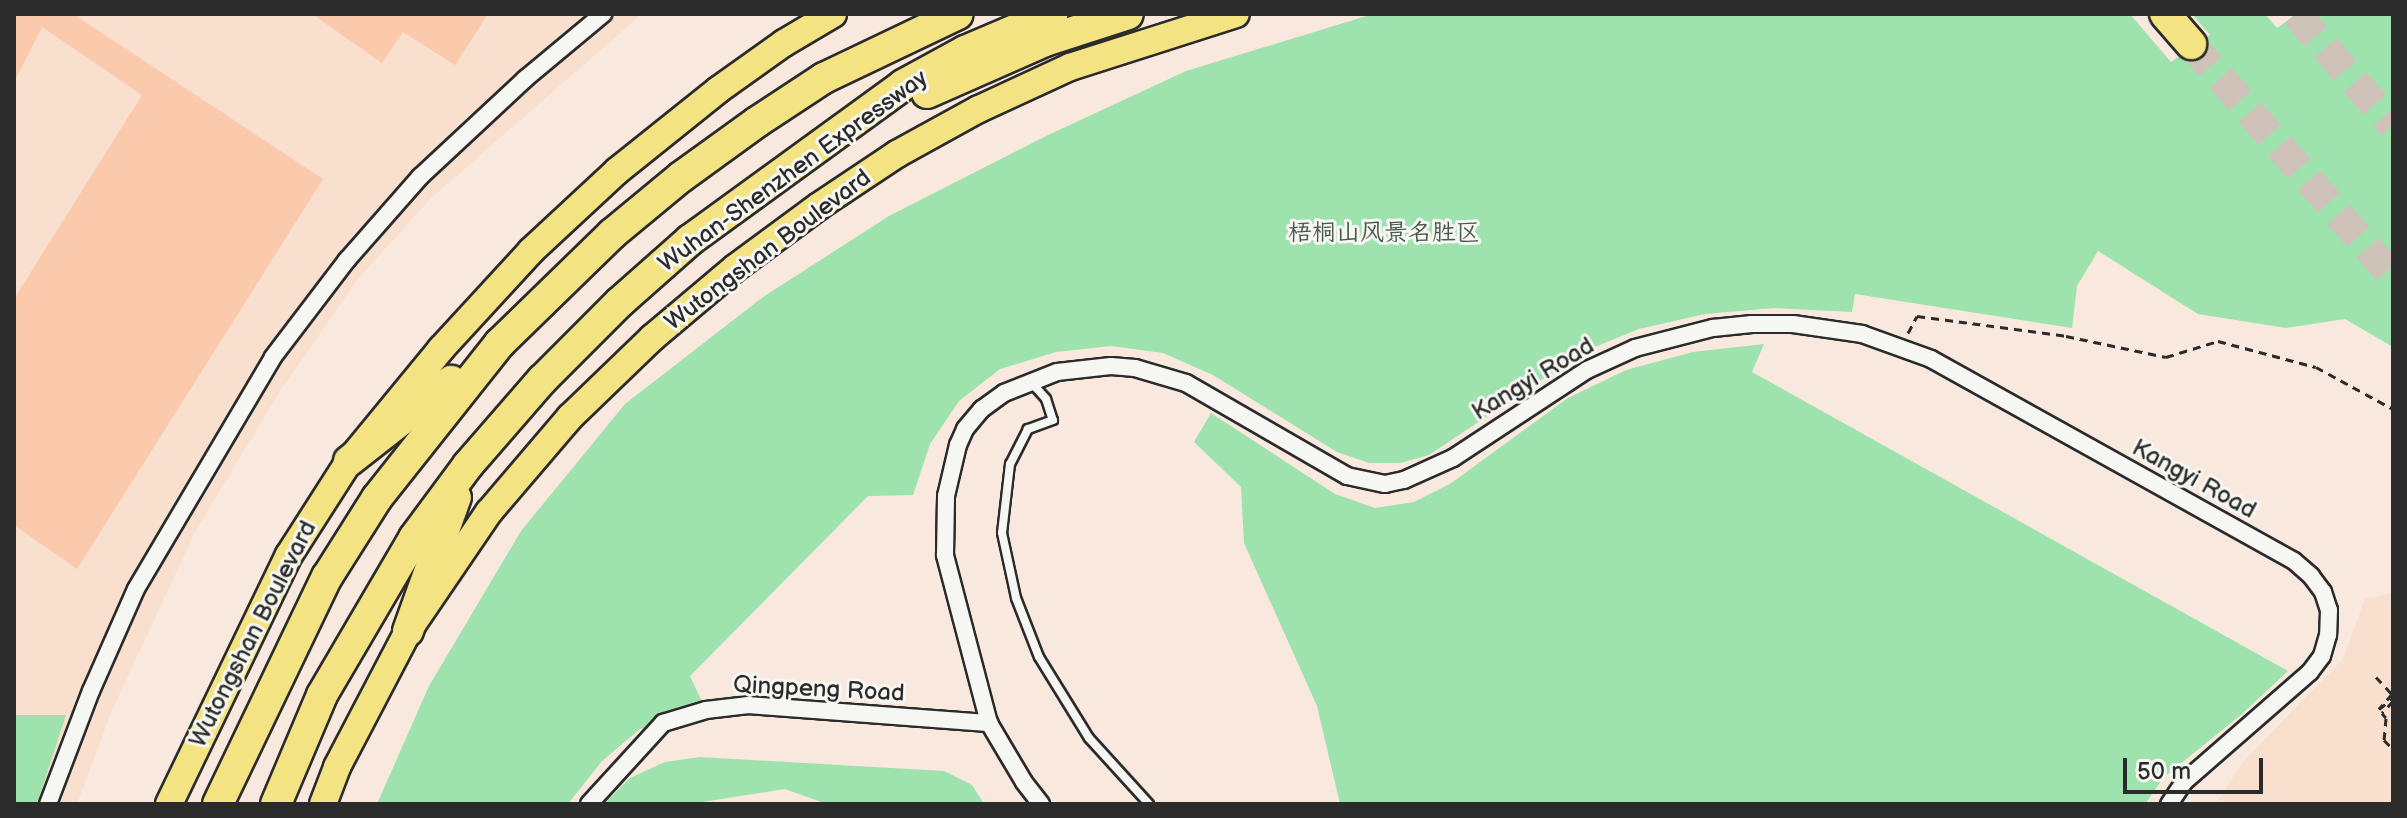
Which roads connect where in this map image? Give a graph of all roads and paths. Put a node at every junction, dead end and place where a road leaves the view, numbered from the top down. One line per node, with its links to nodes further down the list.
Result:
1 (603, 14): 23 (street)
2 (833, 14): 16 (main road, Wutongshan Boulevard)
3 (920, 14): 10 (highway)
4 (958, 14): 10 (highway, Wuhan-Shenzhen Expressway)
5 (1052, 14): 11 (highway, Wuhan-Shenzhen Expressway)
6 (1128, 14): 11 (highway)
7 (1236, 14): 18 (main road, Wutongshan Boulevard)
8 (2165, 14): 9 (highway)
9 (2191, 44)
10 (824, 78): 12 (highway, Wuhan-Shenzhen Expressway)
11 (788, 169): 17 (highway, Wuhan-Shenzhen Expressway)
12 (500, 343): 16 (highway); 25 (highway, Wuhan-Shenzhen Expressway)
13 (1901, 347): 14 (street, Kangyi Road); 15 (path); 31 (street, Kangyi Road)
14 (1030, 380): 21 (street, Kangyi Road); 30 (lane)
15 (2393, 409)
16 (349, 461): 24 (main road, Wutongshan Boulevard)
17 (468, 465): 18 (highway); 26 (highway, Wuhan-Shenzhen Expressway)
18 (408, 631): 27 (main road, Wutongshan Boulevard)
19 (2376, 677): 20 (path)
20 (2393, 700): 22 (path)
21 (989, 723): 28 (street, Qingpeng Road); 29 (street, Kangyi Road)
22 (2393, 749)
23 (48, 804)
24 (169, 804)
25 (218, 804)
26 (276, 804)
27 (323, 804)
28 (589, 804)
29 (1041, 804)
30 (1149, 804)
31 (2169, 804)

